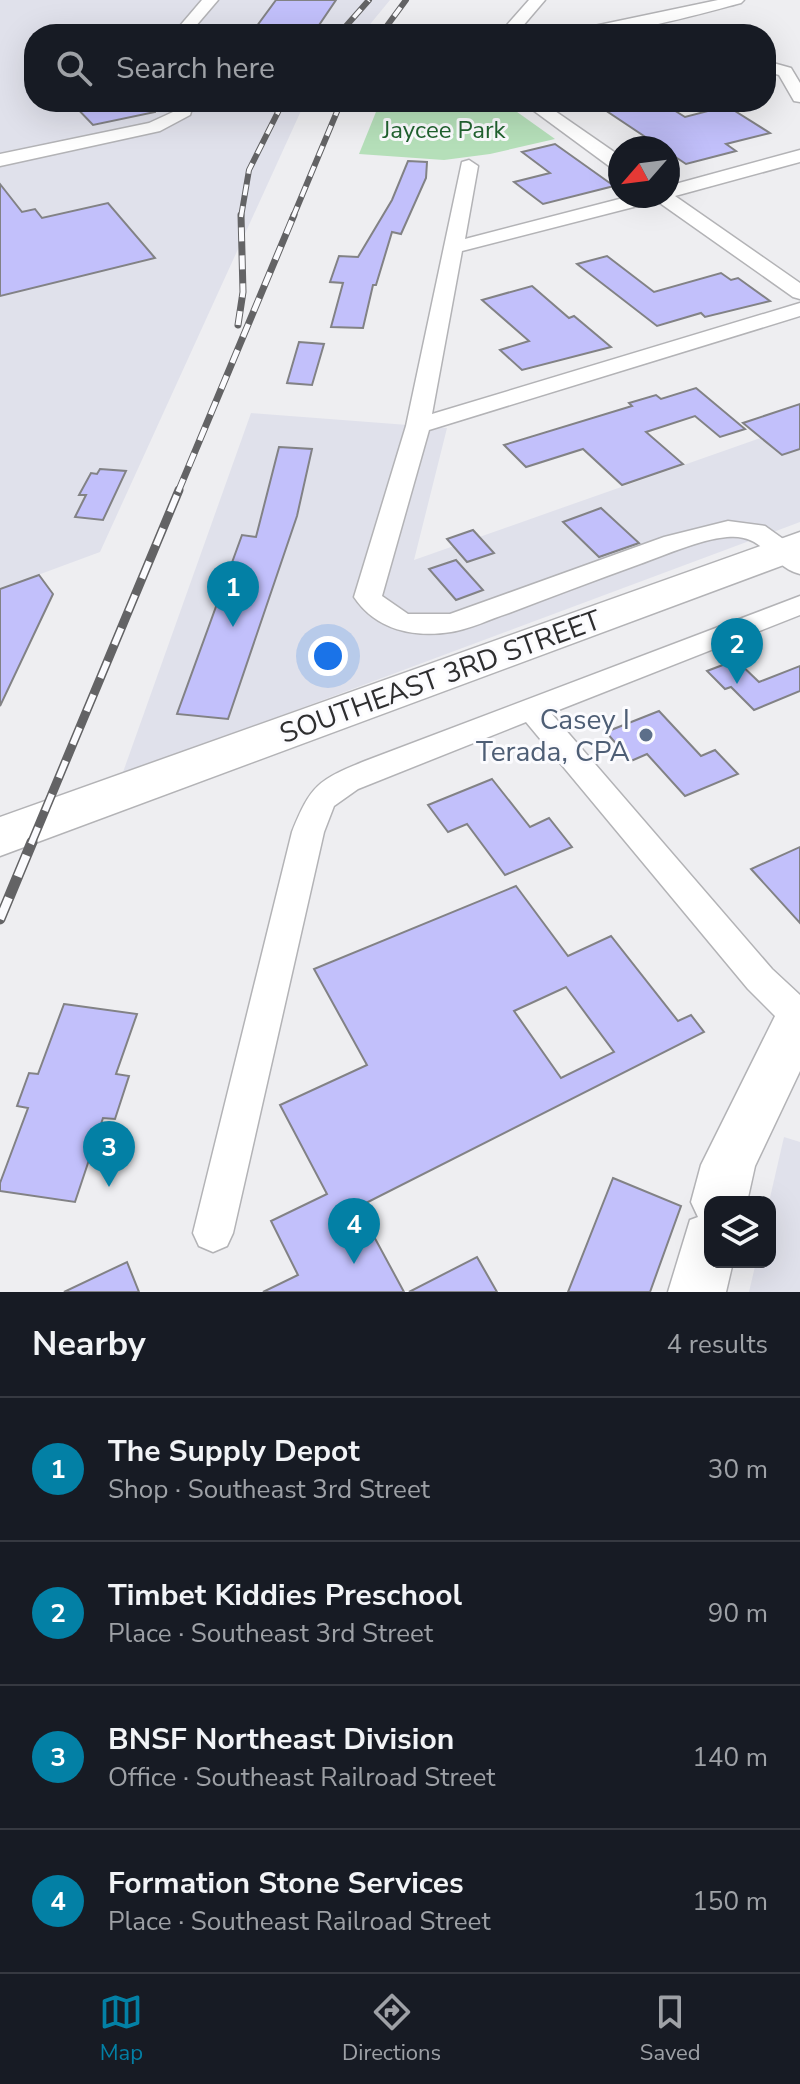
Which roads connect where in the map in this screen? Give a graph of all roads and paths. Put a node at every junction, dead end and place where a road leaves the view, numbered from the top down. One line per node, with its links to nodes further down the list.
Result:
1 (210, 0): 4 (street)
2 (537, 0): 5 (street)
3 (736, 0): 6 (street)
4 (190, 24)
5 (516, 24)
6 (632, 24)
7 (792, 70): 8 (street)
8 (800, 97)
9 (182, 112): 13 (street)
10 (545, 112): 12 (street)
11 (800, 156): 15 (street)
12 (608, 157)
13 (0, 160)
14 (469, 166): 18 (street)
15 (680, 189)
16 (608, 208): 18 (street)
17 (680, 208): 19 (street)
18 (452, 248): 21 (street)
19 (800, 293)
20 (800, 309): 21 (street)
21 (418, 426): 22 (street, SOUTHEAST 3RD STREET)
22 (795, 553): 25 (main road, SOUTHEAST 3RD STREET)
23 (800, 605): 24 (street)
24 (532, 710): 26 (street); 28 (street)
25 (0, 837)
26 (800, 1017): 27 (street)
27 (720, 1196)
28 (213, 1233)
29 (704, 1263): 30 (street)
30 (697, 1292)

